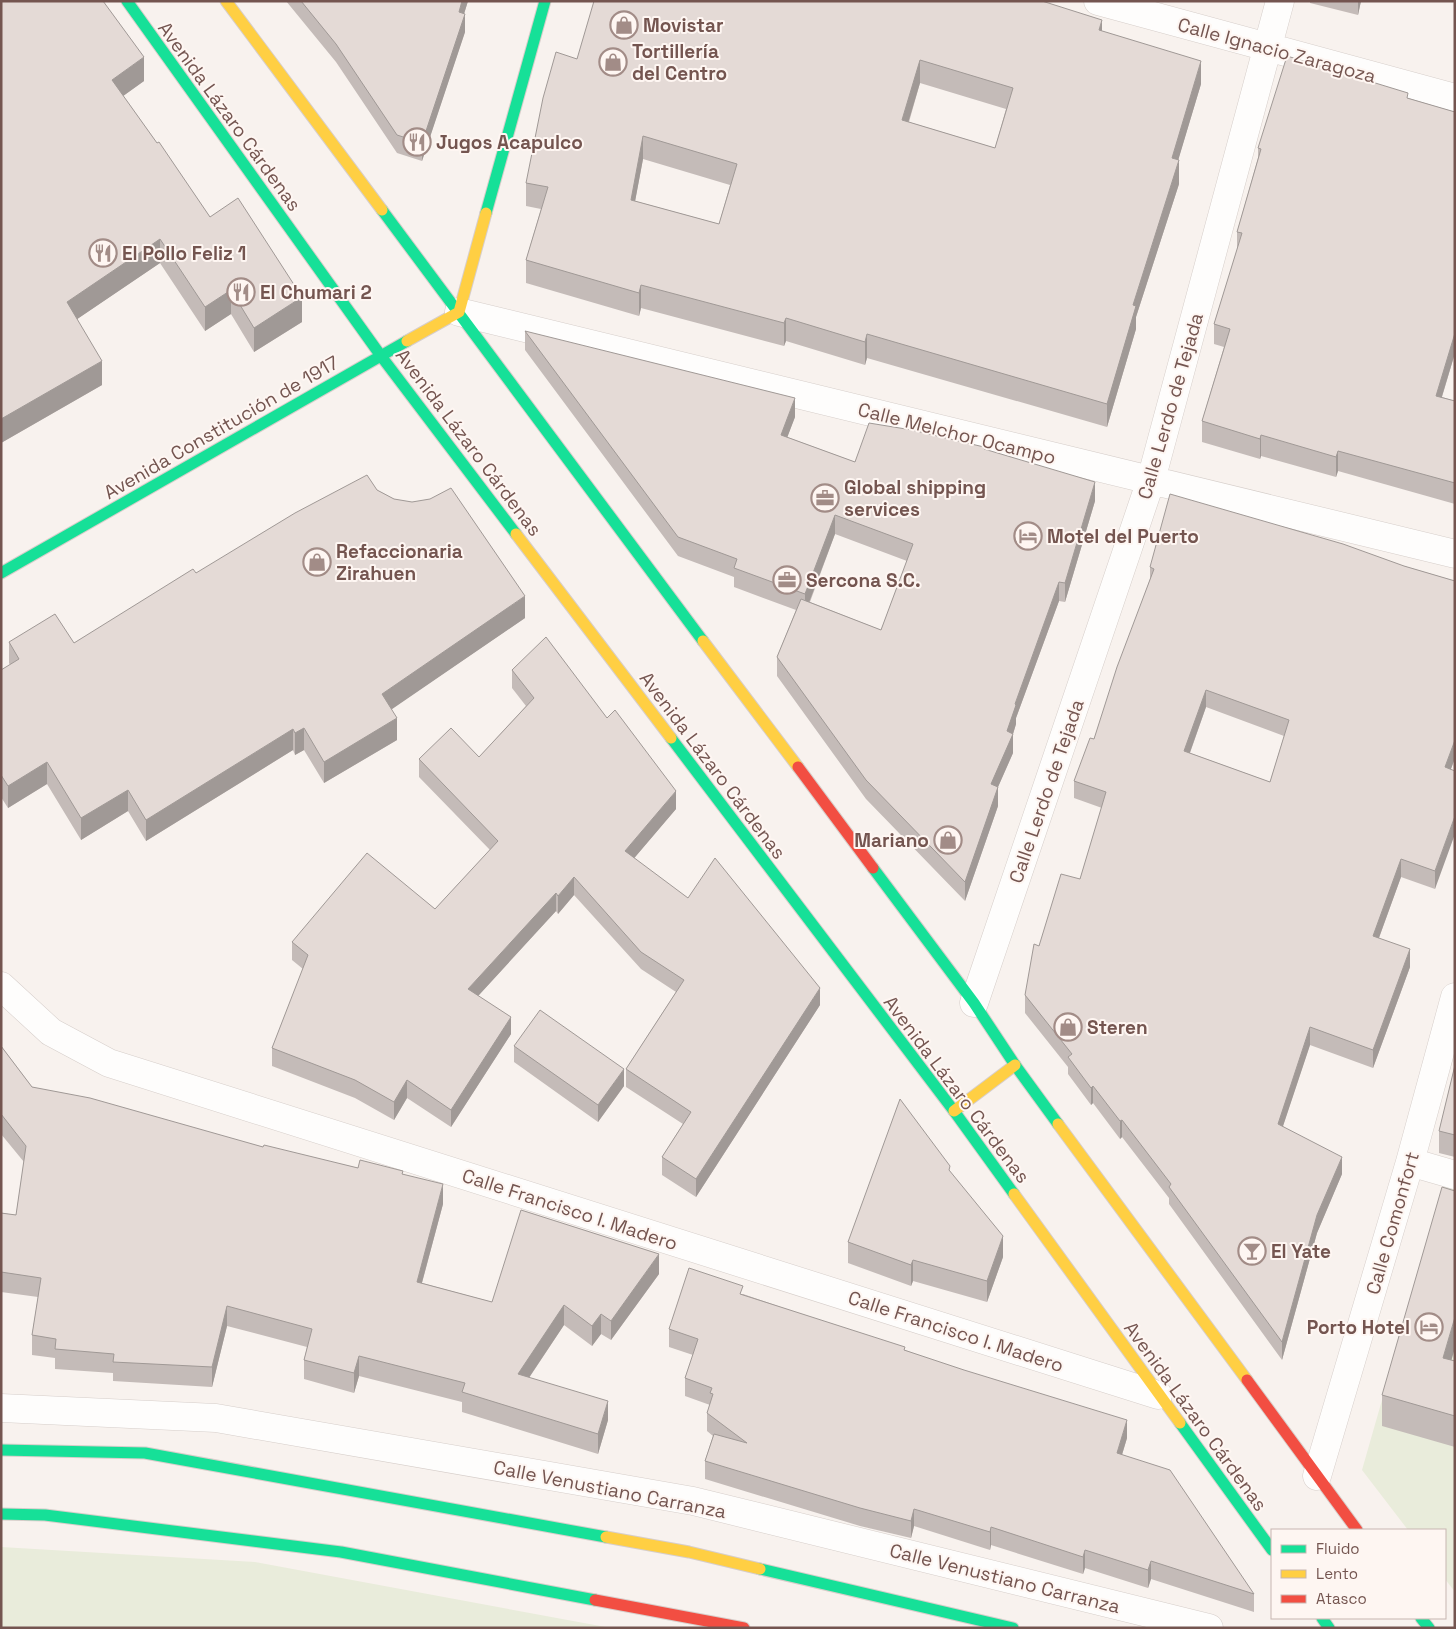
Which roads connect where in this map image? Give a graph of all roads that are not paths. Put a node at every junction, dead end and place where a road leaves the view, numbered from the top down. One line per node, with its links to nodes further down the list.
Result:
1 (126, 1): 9 (main road, Avenida Lázaro Cárdenas)
2 (226, 1): 8 (main road)
3 (545, 1): 8 (main road)
4 (1098, 1): 6 (street, Calle Ignacio Zaragoza)
5 (1280, 1): 6 (street, Calle Lerdo de Tejada)
6 (1268, 48): 7 (street, Calle Ignacio Zaragoza); 10 (street, Calle Lerdo de Tejada)
7 (1455, 98)
8 (459, 312): 9 (main road, Avenida Constitución de 1917); 10 (street, Calle Melchor Ocampo); 15 (main road)
9 (381, 356): 12 (main road, Avenida Constitución de 1917); 17 (main road, Avenida Lázaro Cárdenas)
10 (1151, 480): 11 (street, Calle Melchor Ocampo); 15 (street, Calle Lerdo de Tejada)
11 (1455, 554)
12 (1, 573)
13 (1, 986): 20 (street, Calle Francisco I. Madero)
14 (1455, 997): 18 (street, Calle Comonfort)
15 (974, 1003): 16 (main road)
16 (1015, 1065): 17 (main road); 23 (main road)
17 (954, 1111): 20 (main road, Avenida Lázaro Cárdenas)
18 (1410, 1162): 19 (street); 23 (street, Calle Comonfort)
19 (1455, 1175)
20 (1158, 1396): 26 (main road, Avenida Lázaro Cárdenas)
21 (1, 1408): 29 (street, Calle Venustiano Carranza)
22 (1, 1450): 28 (main road)
23 (1317, 1476): 25 (main road)
24 (1, 1514): 27 (main road)
25 (1356, 1529)
26 (1271, 1549)
27 (744, 1628)
28 (1013, 1628)
29 (1209, 1628)

